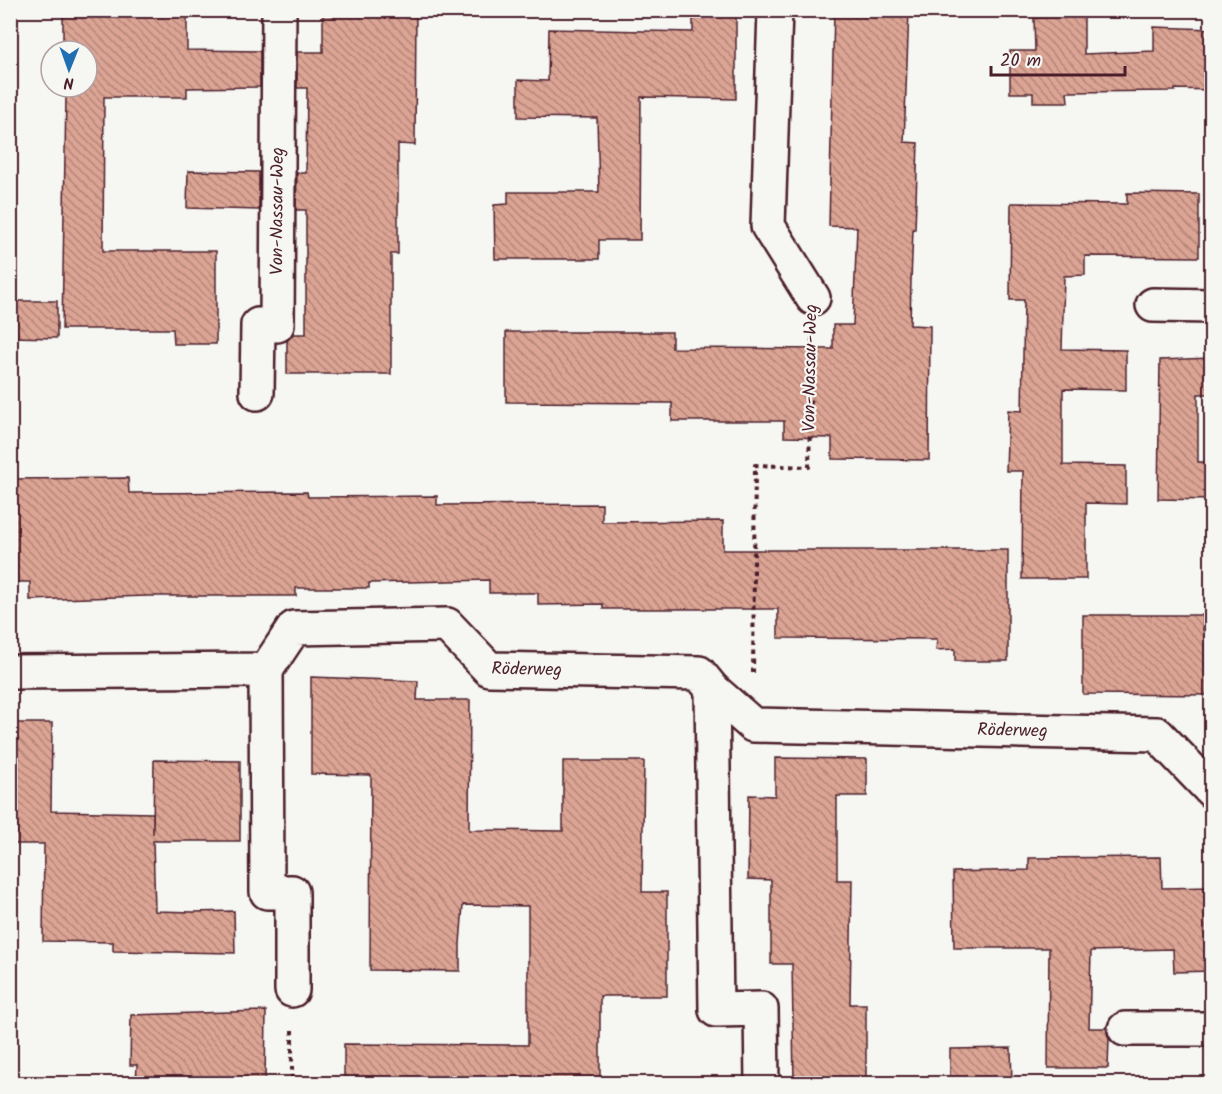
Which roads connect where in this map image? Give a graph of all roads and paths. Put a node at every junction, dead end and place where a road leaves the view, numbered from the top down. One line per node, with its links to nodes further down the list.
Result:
1 (279, 10): 6 (street, Von-Nassau-Weg)
2 (775, 10): 3 (street, Von-Nassau-Weg)
3 (813, 298): 10 (path, Von-Nassau-Weg)
4 (1153, 305): 5 (street)
5 (1212, 306)
6 (257, 393)
7 (266, 670): 8 (street); 9 (street, Röderweg); 12 (street)
8 (10, 672)
9 (712, 689): 10 (street, Röderweg); 16 (street)
10 (753, 724): 11 (street, Röderweg)
11 (1212, 791)
12 (292, 990): 15 (path)
13 (1125, 1029): 14 (street)
14 (1212, 1029)
15 (292, 1083)
16 (762, 1083)

